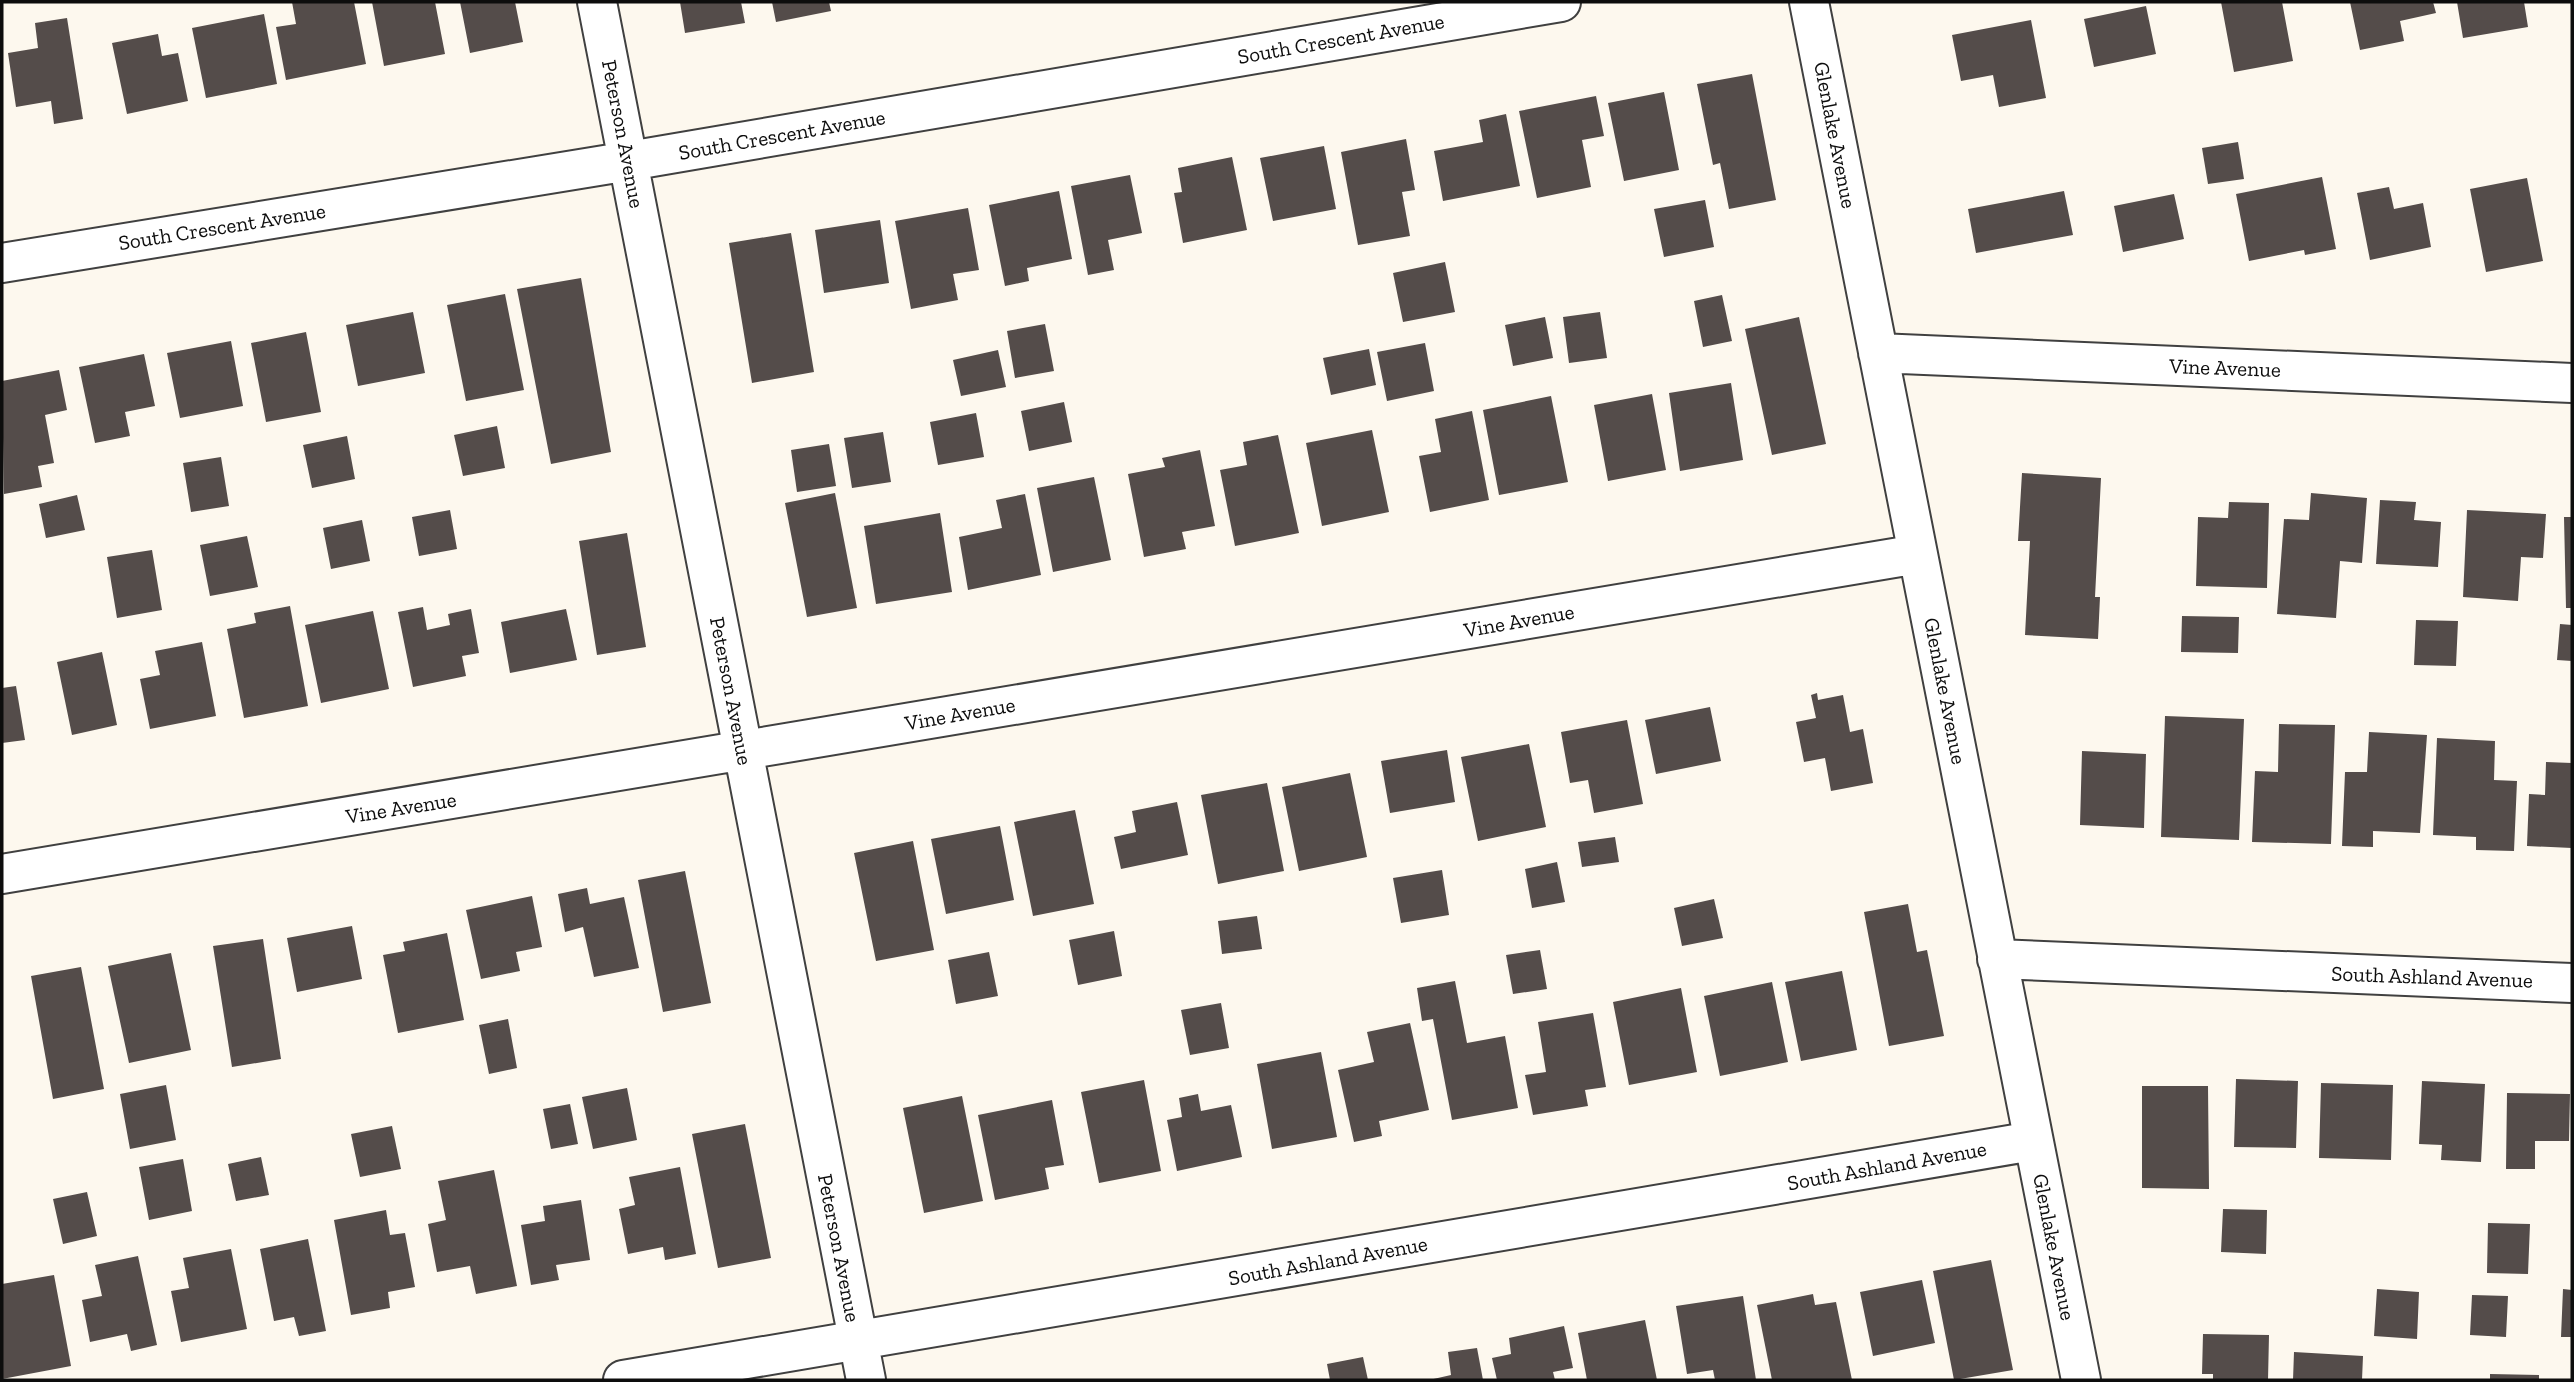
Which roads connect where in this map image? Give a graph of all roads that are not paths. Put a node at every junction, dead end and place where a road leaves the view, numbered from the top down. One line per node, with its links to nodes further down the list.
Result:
1 (597, 2): 4 (street, Peterson Avenue)
2 (1561, 2): 4 (street, South Crescent Avenue)
3 (1808, 2): 6 (street, Glenlake Avenue)
4 (629, 161): 5 (street, South Crescent Avenue); 9 (street, Peterson Avenue)
5 (2, 263)
6 (1878, 353): 7 (street, Vine Avenue); 8 (street, Glenlake Avenue)
7 (2572, 383)
8 (1918, 554): 9 (street, Vine Avenue); 11 (street, Glenlake Avenue)
9 (742, 751): 10 (street, Vine Avenue); 14 (street, Peterson Avenue)
10 (2, 874)
11 (1997, 959): 12 (street, South Ashland Avenue); 13 (street, Glenlake Avenue)
12 (2572, 983)
13 (2034, 1141): 14 (street, South Ashland Avenue); 17 (street, Glenlake Avenue)
14 (858, 1340): 15 (street, South Ashland Avenue); 16 (street, Peterson Avenue)
15 (623, 1380)
16 (866, 1380)
17 (2081, 1380)

